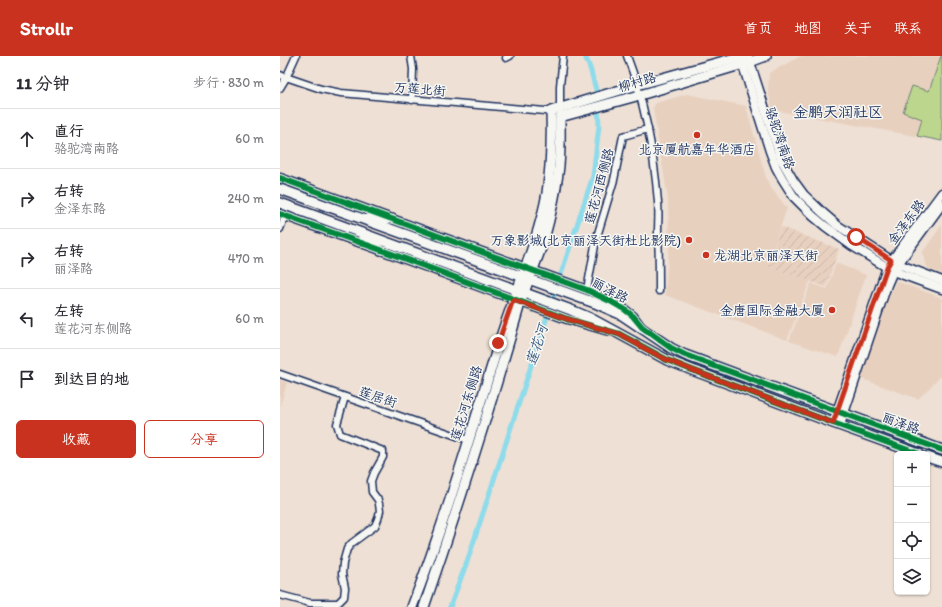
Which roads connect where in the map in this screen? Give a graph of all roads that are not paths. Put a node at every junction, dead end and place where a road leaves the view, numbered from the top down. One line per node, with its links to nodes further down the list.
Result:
1 (296, 56): 7 (street)
2 (411, 56): 12 (street)
3 (563, 56): 14 (street)
4 (627, 56): 8 (street)
5 (766, 56): 6 (main road, 柳村路)
6 (744, 58): 8 (main road, 柳村路); 10 (main road, 柳村路); 27 (street, 骆驼湾南路)
7 (283, 76): 9 (street); 12 (street, 万莲北街)
8 (637, 86): 10 (street); 11 (main road, 柳村路)
9 (280, 88)
10 (640, 95): 11 (main road, 柳村路); 15 (street)
11 (613, 98): 14 (main road, 柳村路)
12 (412, 100): 13 (street, 万莲北街)
13 (551, 112): 14 (main road, 柳村路); 28 (main road, 莲花河东侧路)
14 (560, 113): 28 (main road, 莲花河东侧路)
15 (648, 129): 32 (street, 莲花河西侧路); 33 (street)
16 (280, 178): 23 (street, 丽泽路)
17 (280, 189): 22 (main road, 丽泽路)
18 (942, 193): 27 (street, 金泽东路)
19 (283, 204): 25 (main road, 丽泽路)
20 (942, 204): 27 (street, 金泽东路)
21 (282, 215): 24 (street); 26 (street, 丽泽路)
22 (361, 219): 23 (main road); 29 (main road, 丽泽路)
23 (392, 219): 28 (street, 丽泽路)
24 (280, 229)
25 (349, 229): 26 (main road); 34 (main road, 丽泽路)
26 (381, 250): 35 (street, 丽泽路)
27 (892, 266): 30 (street); 31 (street); 40 (street, 金泽东路)
28 (532, 270): 29 (main road, 莲花河东侧路); 32 (street, 丽泽路)
29 (529, 279): 34 (main road, 莲花河东侧路); 36 (main road, 丽泽路)
30 (942, 281)
31 (942, 289)
32 (587, 290): 36 (street, 丽泽路)
33 (659, 291)
34 (525, 292): 35 (main road, 莲花河东侧路); 37 (main road, 丽泽路)
35 (521, 302): 37 (street, 丽泽路); 42 (main road, 莲花河东侧路); 50 (main road, 莲花河东侧路)
36 (642, 327): 40 (main road, 丽泽路)
37 (619, 334): 41 (main road, 丽泽路)
38 (280, 374): 39 (street, 莲居街)
39 (345, 397): 42 (street, 莲居街); 48 (street)
40 (840, 413): 41 (street, 金泽东路); 43 (main road, 丽泽路)
41 (836, 424): 44 (main road, 丽泽路)
42 (468, 440): 49 (main road, 莲花河东侧路)
43 (942, 450)
44 (911, 451)
45 (930, 458): 46 (main road)
46 (942, 462)
47 (280, 595): 48 (street)
48 (309, 605)
49 (412, 607)
50 (424, 607)

